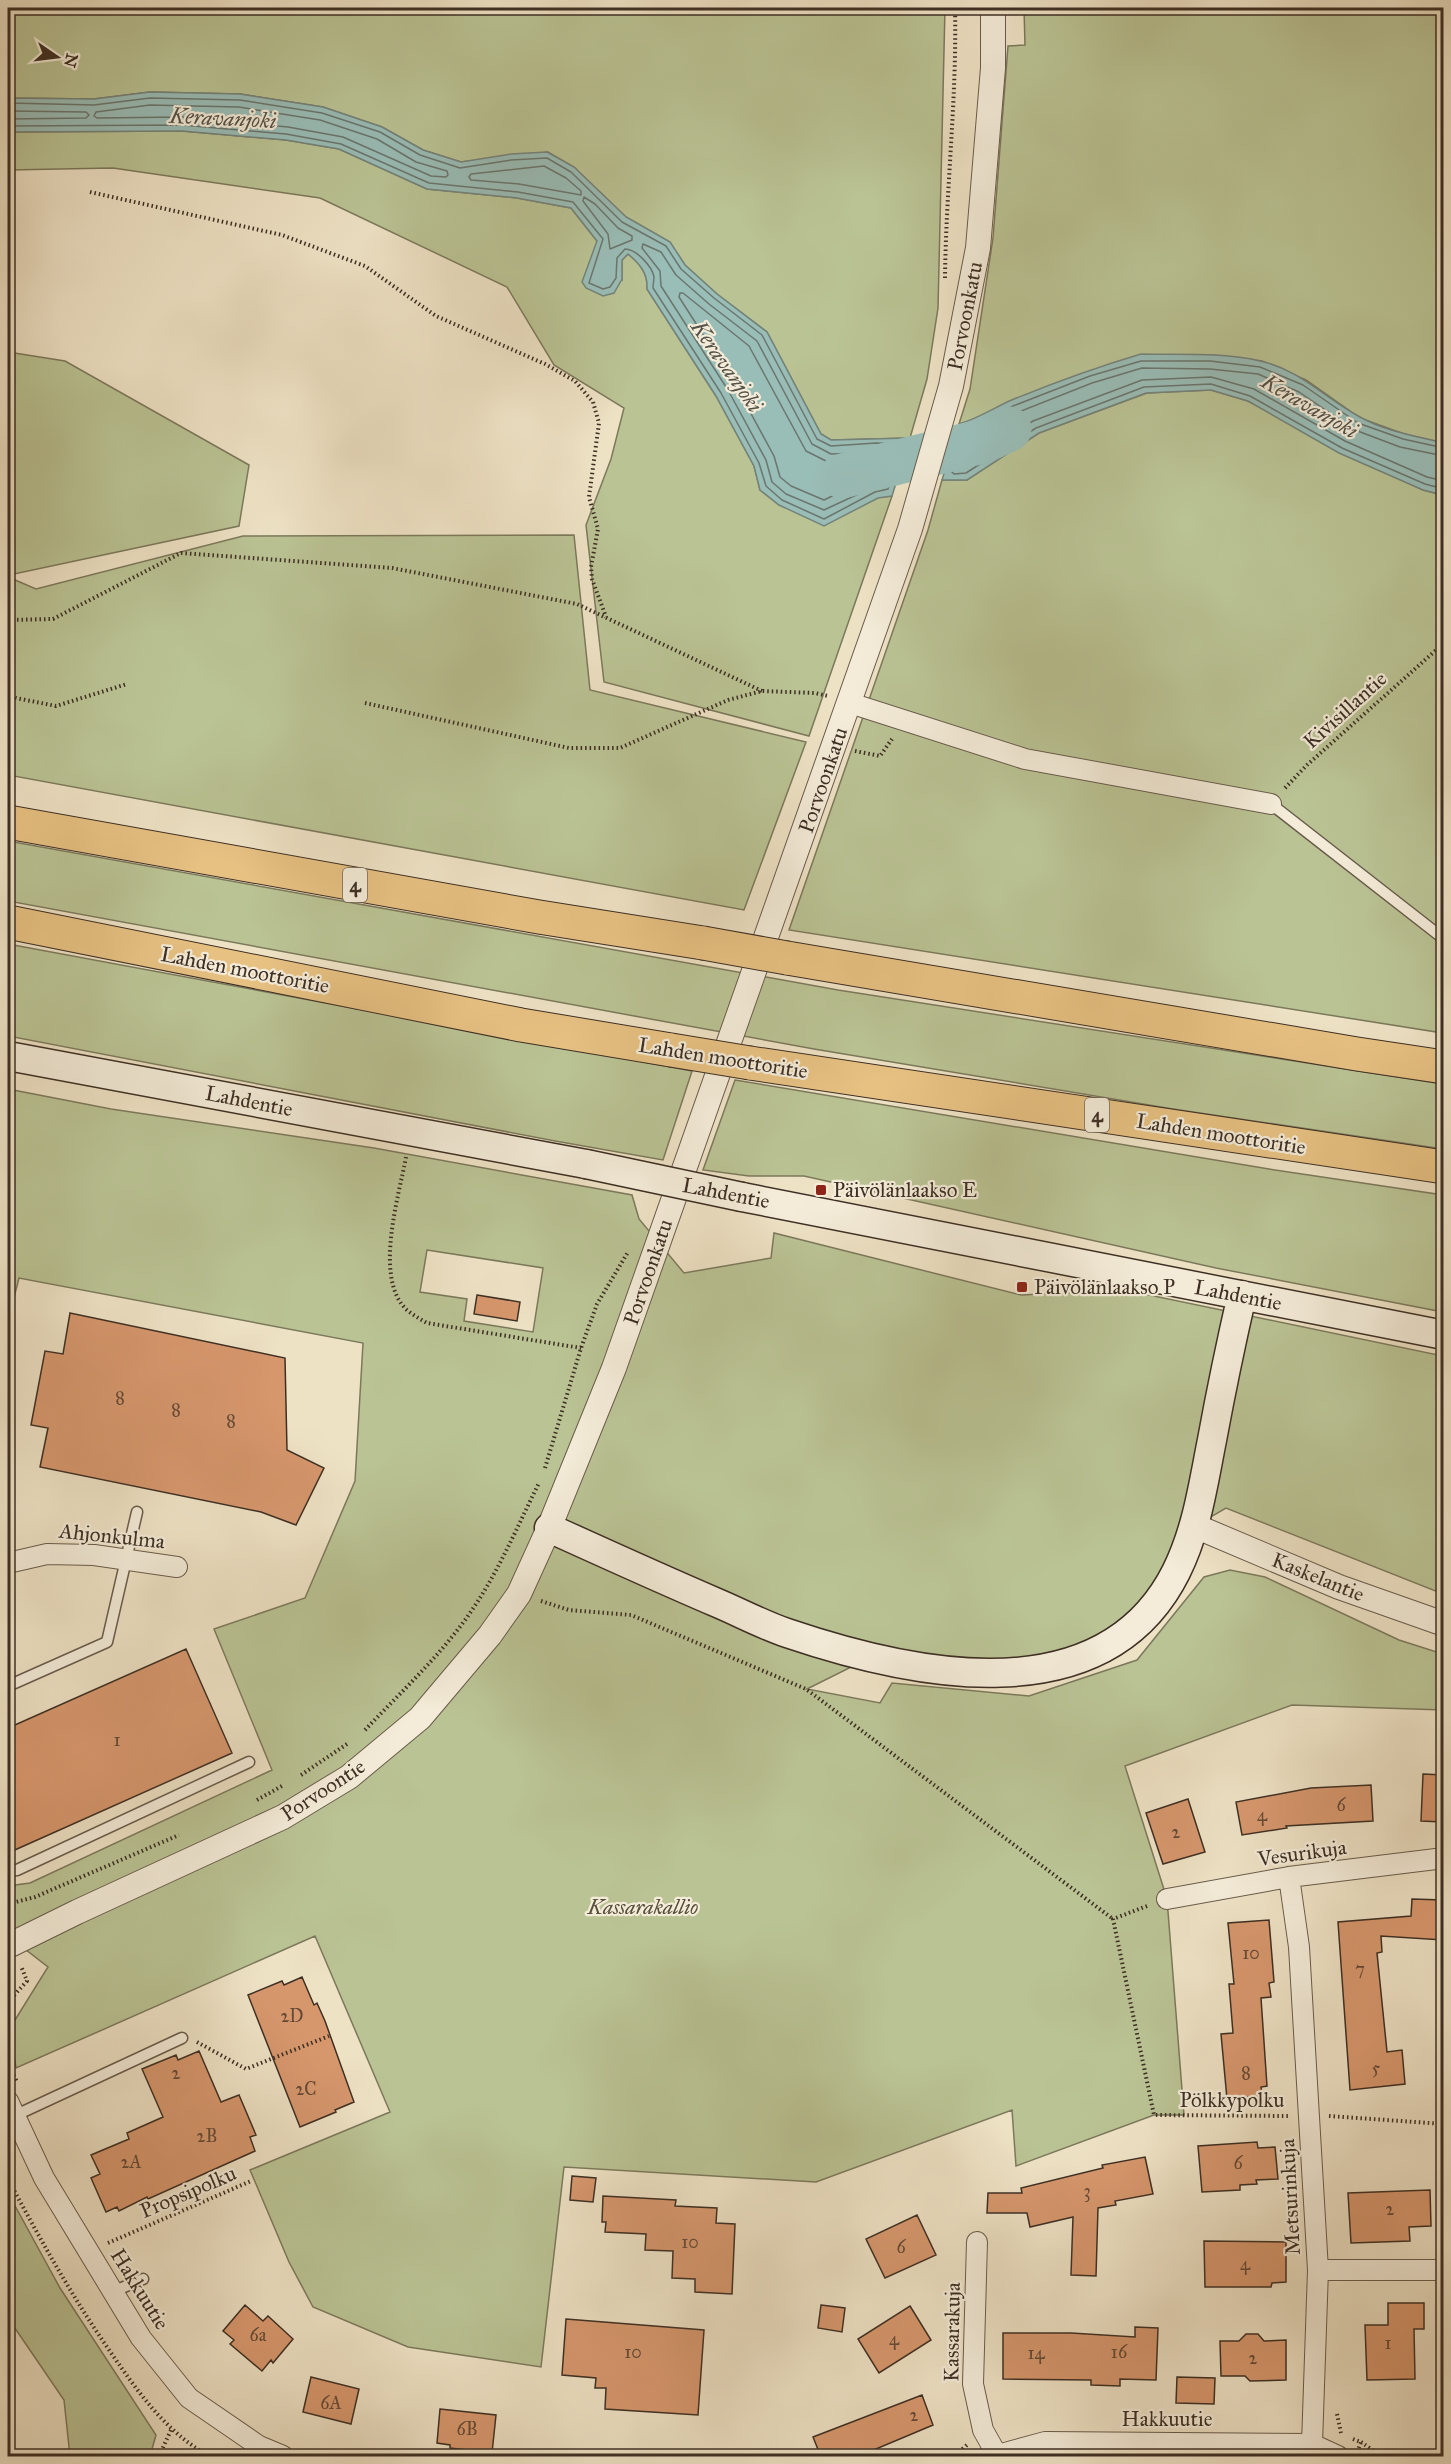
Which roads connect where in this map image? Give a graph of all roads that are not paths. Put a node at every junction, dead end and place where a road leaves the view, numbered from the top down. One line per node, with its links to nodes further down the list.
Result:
1 (993, 8): 2 (street, Porvoonkatu)
2 (850, 704): 3 (street); 14 (street, Porvoonkatu)
3 (1271, 804): 6 (lane)
4 (8, 822): 8 (highway, 4, bridge)
5 (8, 922): 9 (highway, Lahden moottoritie / 4, bridge)
6 (1443, 939)
7 (8, 1056): 10 (main road, Lahdentie, bridge)
8 (1443, 1067)
9 (1443, 1167)
10 (1242, 1295): 11 (main road, Lahdentie); 13 (main road)
11 (1443, 1335)
12 (137, 1512): 15 (lane)
13 (1195, 1526): 14 (main road); 18 (street, Kaskelantie)
14 (549, 1528): 25 (street, Porvoontie)
15 (126, 1560): 16 (street, Ahjonkulma); 17 (street, Ahjonkulma); 19 (lane)
16 (8, 1563)
17 (177, 1567)
18 (1443, 1624)
19 (8, 1686)
20 (249, 1761): 22 (lane)
21 (1443, 1858): 23 (street, Vesurikuja)
22 (8, 1871)
23 (1289, 1876): 24 (street, Vesurikuja); 29 (street, Metsurinkuja)
24 (1167, 1899)
25 (8, 1947)
26 (182, 2038): 27 (lane)
27 (11, 2108): 32 (street, Hakkuutie)
28 (977, 2242): 34 (street, Kassarakuja)
29 (1318, 2270): 30 (street); 33 (street, Metsurinkuja)
30 (1443, 2270)
31 (142, 2279): 32 (lane)
32 (112, 2292): 35 (street, Hakkuutie)
33 (1312, 2444): 34 (street, Hakkuutie); 36 (street, Hakkuutie)
34 (996, 2456)
35 (283, 2457)
36 (1338, 2457)

